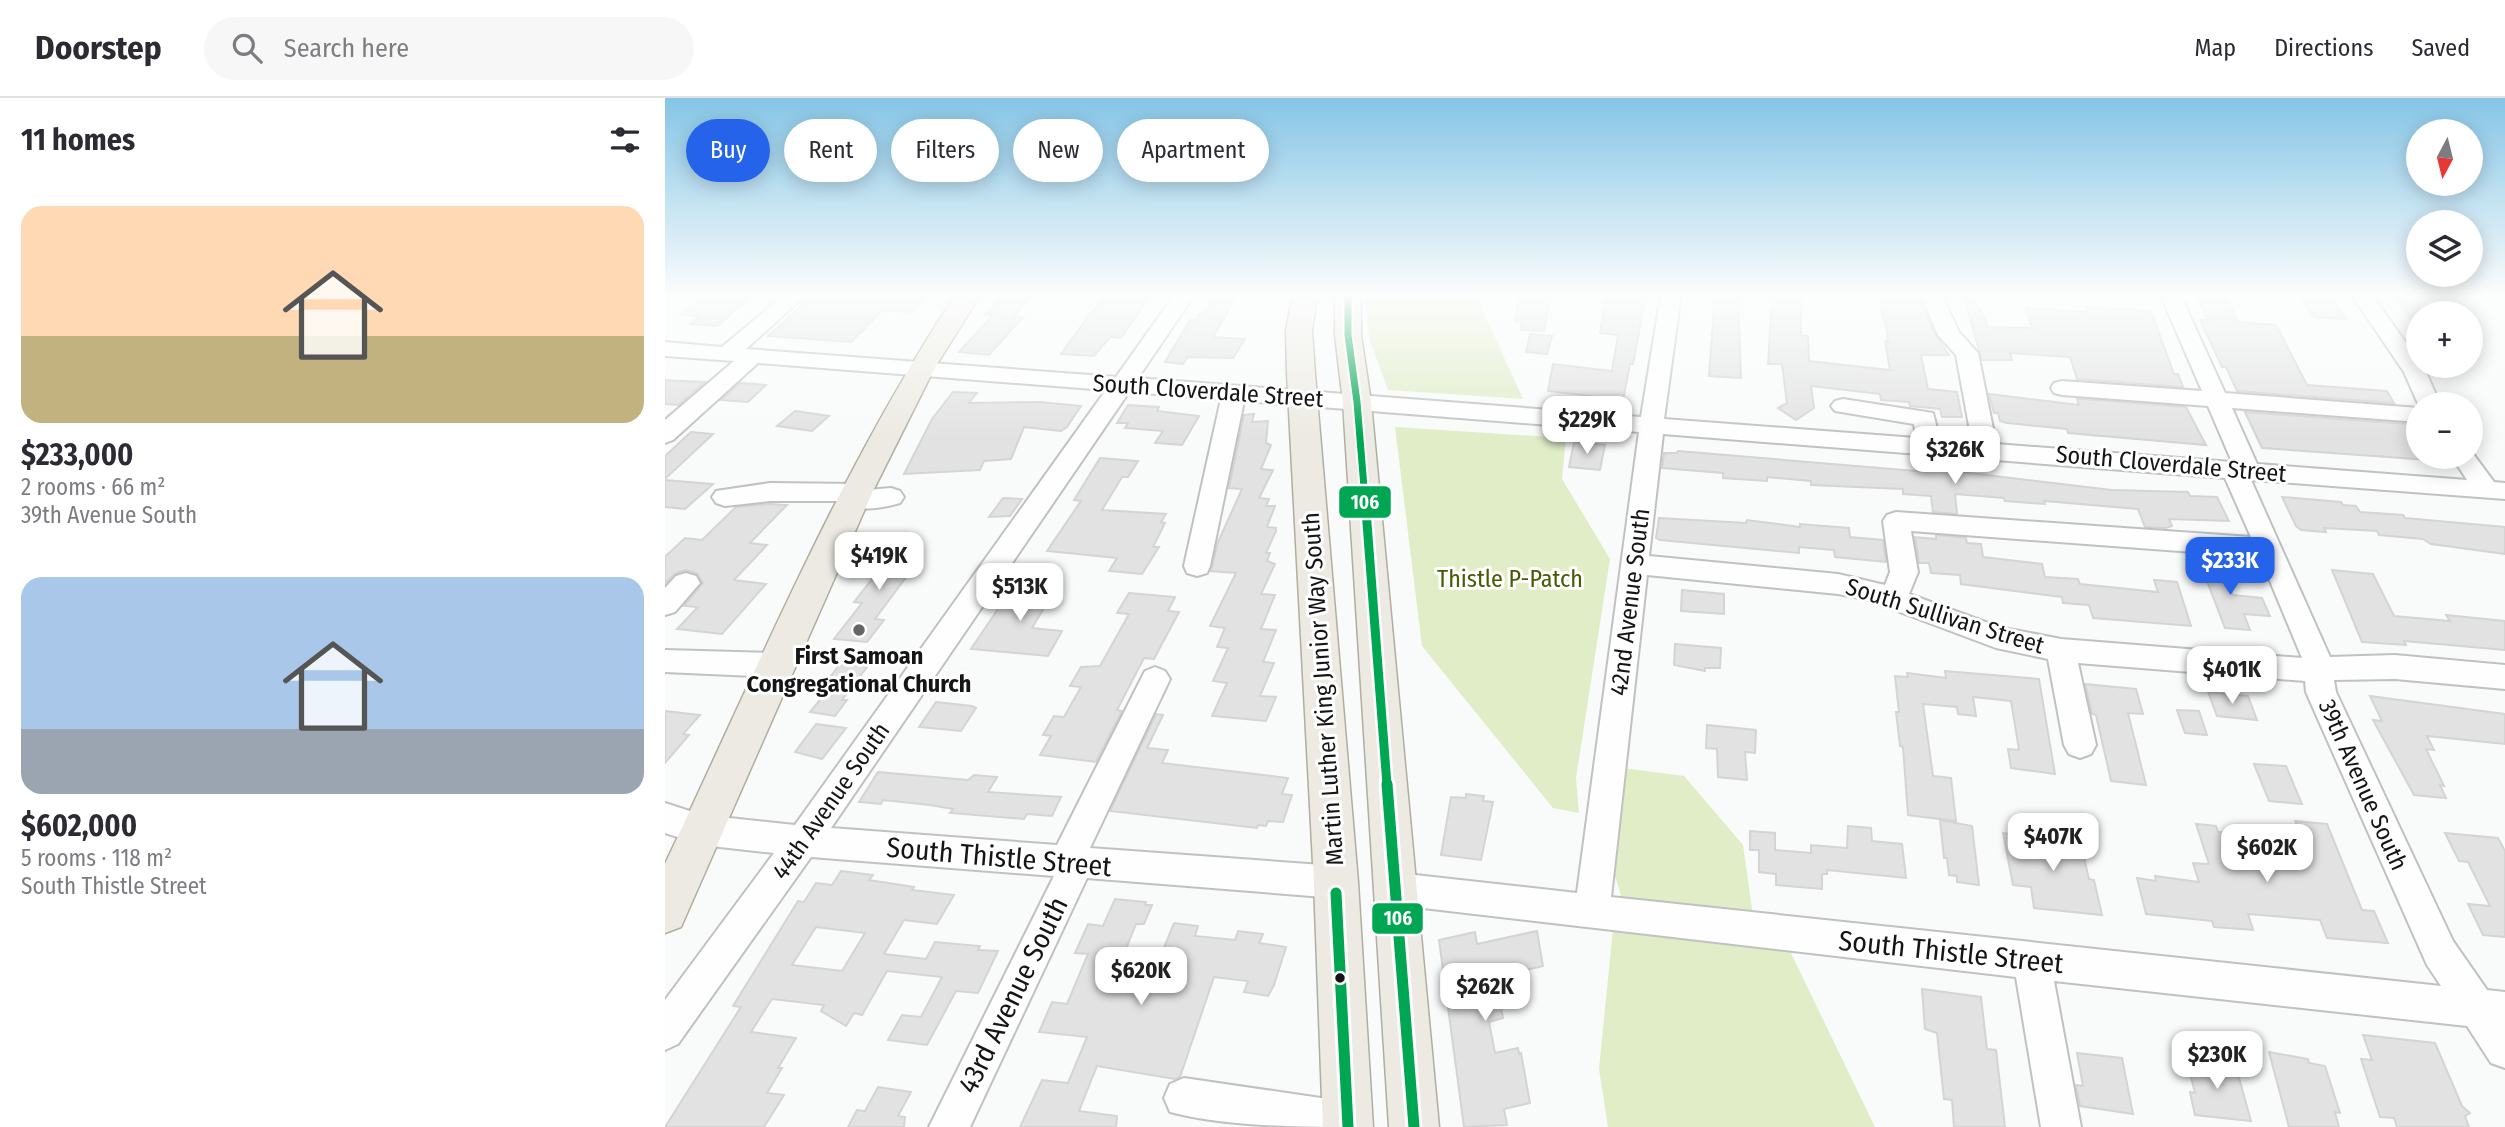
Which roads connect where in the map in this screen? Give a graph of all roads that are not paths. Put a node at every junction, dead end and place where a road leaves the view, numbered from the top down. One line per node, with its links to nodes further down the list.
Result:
1 (741, 342): 11 (street)
2 (937, 342): 13 (main road)
3 (1151, 342): 14 (street, 44th Avenue South)
4 (1300, 342): 18 (main road, Martin Luther King Junior Way South)
5 (1349, 342): 20 (main road)
6 (1664, 342): 23 (street, 42nd Avenue South)
7 (1956, 342): 26 (street)
8 (2192, 342): 19 (street, 39th Avenue South)
9 (2395, 342): 16 (street)
10 (670, 353): 11 (street, South Cloverdale Street)
11 (727, 354): 12 (street, South Cloverdale Street)
12 (753, 356): 13 (street, South Cloverdale Street); 24 (street)
13 (920, 369): 14 (street, South Cloverdale Street); 31 (main road)
14 (1121, 384): 17 (street, South Cloverdale Street); 47 (street, 44th Avenue South)
15 (2061, 388): 19 (street)
16 (2424, 392)
17 (1234, 393): 18 (street, South Cloverdale Street); 34 (street)
18 (1303, 398): 20 (street, South Cloverdale Street); 49 (main road, Martin Luther King Junior Way South)
19 (2217, 400): 22 (street); 28 (street, 39th Avenue South)
20 (1357, 402): 23 (street, South Cloverdale Street); 50 (main road)
21 (1843, 406): 25 (street)
22 (2406, 414)
23 (1651, 424): 25 (street, South Cloverdale Street); 33 (street, 42nd Avenue South)
24 (665, 435)
25 (1929, 445): 26 (street, South Cloverdale Street)
26 (1985, 449): 28 (street, South Cloverdale Street)
27 (2475, 469): 29 (street)
28 (2241, 470): 29 (street, South Cloverdale Street); 32 (street, 39th Avenue South)
29 (2495, 490)
30 (725, 497): 31 (street)
31 (866, 497): 40 (main road)
32 (2268, 548): 36 (street); 41 (street, 39th Avenue South)
33 (1636, 564): 36 (street, South Sullivan Street); 51 (street, 42nd Avenue South)
34 (1197, 566)
35 (686, 583): 37 (street)
36 (1893, 600): 38 (street, South Sullivan Street)
37 (665, 605)
38 (2061, 650): 41 (street, South Sullivan Street); 44 (street)
39 (665, 661): 40 (street)
40 (776, 665): 46 (main road)
41 (2318, 668): 42 (street, South Sullivan Street); 54 (street, 39th Avenue South)
42 (2505, 677)
43 (1156, 679): 48 (street, 43rd Avenue South)
44 (2080, 745)
45 (665, 818): 46 (street, South Thistle Street)
46 (702, 830): 47 (street, South Thistle Street); 52 (main road)
47 (803, 841): 48 (street, South Thistle Street); 55 (street, 44th Avenue South)
48 (1072, 863): 49 (street, South Thistle Street); 59 (street, 43rd Avenue South)
49 (1336, 882): 58 (main road, Martin Luther King Junior Way South)
50 (1397, 889): 51 (street, South Thistle Street); 60 (main road)
51 (1592, 911): 53 (street, South Thistle Street)
52 (665, 912)
53 (2032, 961): 54 (street, South Thistle Street); 61 (street)
54 (2491, 1009): 56 (street, 39th Avenue South)
55 (665, 1031)
56 (2505, 1049)
57 (1184, 1098): 58 (street)
58 (1348, 1124)
59 (949, 1127)
60 (1414, 1127)
61 (2061, 1127)

